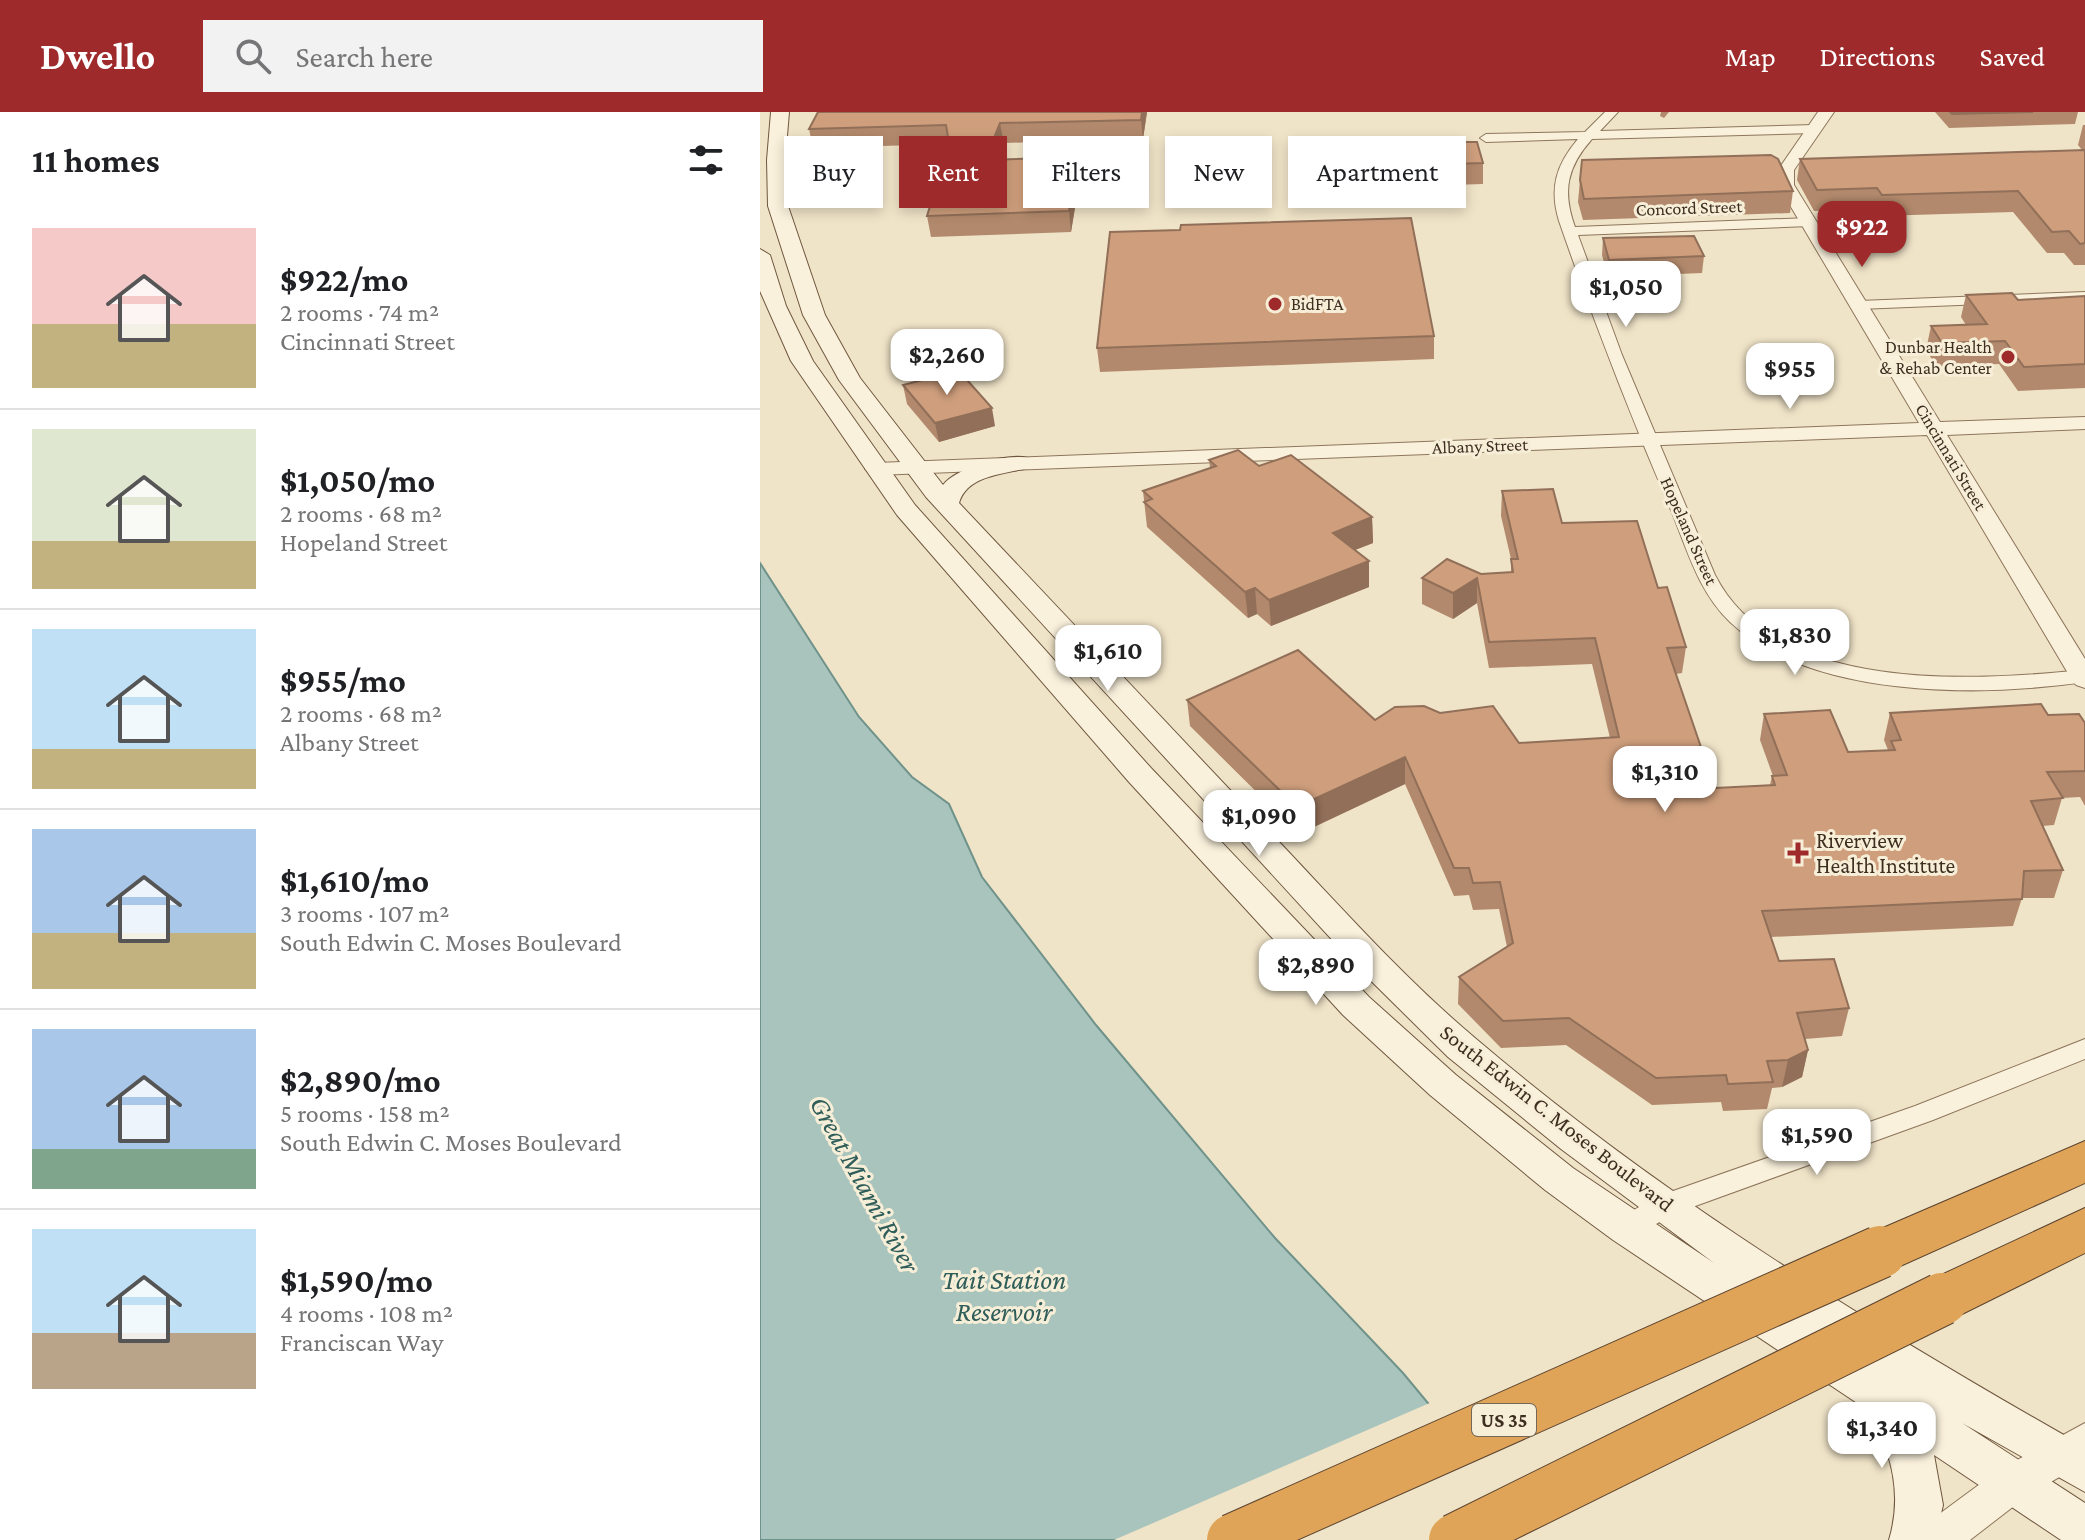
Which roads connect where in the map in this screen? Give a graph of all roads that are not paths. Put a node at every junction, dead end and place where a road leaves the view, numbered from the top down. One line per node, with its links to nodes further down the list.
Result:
1 (780, 112): 16 (main road, South Edwin C. Moses Boulevard)
2 (1612, 112): 5 (street, Hopeland Street)
3 (1826, 112): 4 (street, Cincinnati Street)
4 (1814, 129): 5 (street); 7 (street, Cincinnati Street)
5 (1590, 136): 6 (street); 8 (street, Hopeland Street)
6 (1486, 138)
7 (1809, 222): 8 (street, Concord Street); 11 (street, Cincinnati Street)
8 (1570, 231): 14 (street, Hopeland Street)
9 (760, 255): 17 (main road, South Edwin C. Moses Boulevard)
10 (2085, 296): 11 (street)
11 (1859, 305): 13 (street, Cincinnati Street)
12 (2085, 423): 13 (street, Albany Street)
13 (1934, 428): 14 (street, Albany Street); 19 (street, Cincinnati Street)
14 (1648, 439): 15 (street, Albany Street); 19 (street, Hopeland Street)
15 (1019, 463): 16 (street, Albany Street); 18 (main road)
16 (915, 467): 17 (street, Albany Street); 18 (main road, South Edwin C. Moses Boulevard)
17 (876, 469): 21 (main road, South Edwin C. Moses Boulevard)
18 (946, 504): 20 (main road, South Edwin C. Moses Boulevard)
19 (2084, 678)
20 (1138, 711): 21 (main road); 22 (main road, South Edwin C. Moses Boulevard)
21 (1098, 726): 23 (main road, South Edwin C. Moses Boulevard)
22 (1291, 874): 23 (main road); 24 (main road, South Edwin C. Moses Boulevard)
23 (1250, 893): 25 (main road, South Edwin C. Moses Boulevard)
24 (1392, 980): 25 (main road); 28 (main road, South Edwin C. Moses Boulevard)
25 (1352, 1002): 29 (main road, South Edwin C. Moses Boulevard)
26 (2085, 1049): 28 (street)
27 (2085, 1161): 35 (highway, US 35, bridge)
28 (1666, 1205): 29 (street); 32 (main road, South Edwin C. Moses Boulevard)
29 (1627, 1228): 31 (main road, South Edwin C. Moses Boulevard)
30 (2085, 1229): 36 (highway, bridge)
31 (1888, 1402): 33 (main road, South Edwin C. Moses Boulevard); 37 (main road)
32 (2076, 1456): 33 (street)
33 (2013, 1483): 34 (main road, South Edwin C. Moses Boulevard); 38 (street)
34 (2085, 1529)
35 (1233, 1540)
36 (1455, 1540)
37 (1912, 1540)
38 (1937, 1540)

